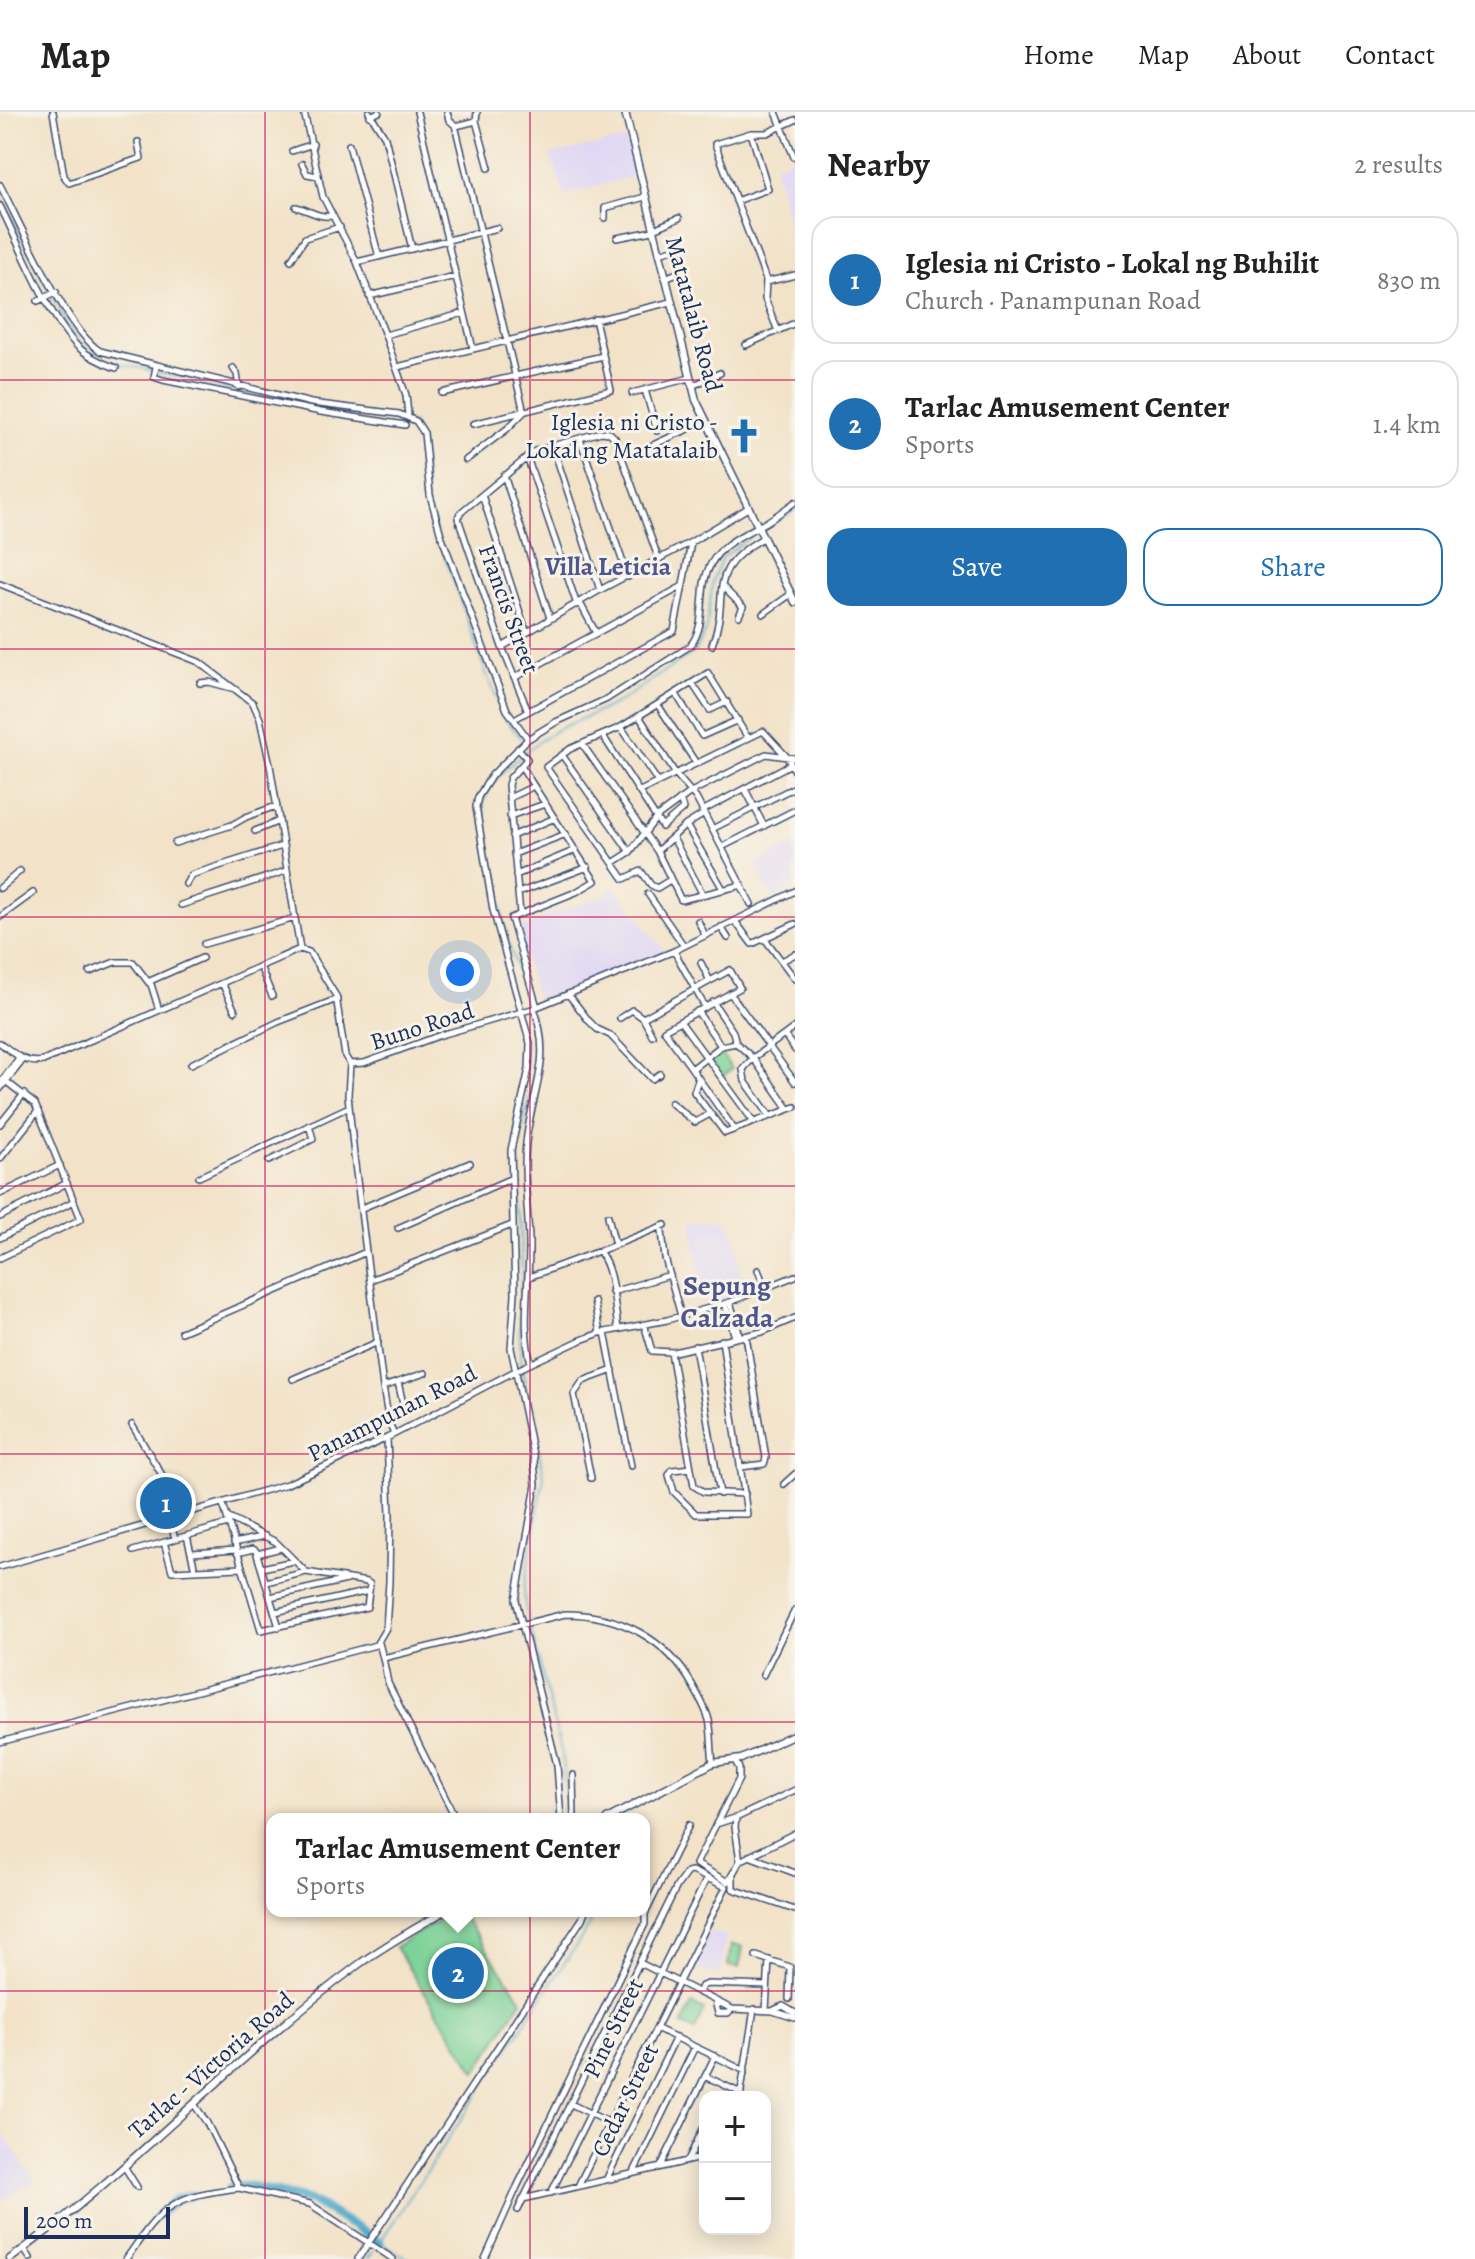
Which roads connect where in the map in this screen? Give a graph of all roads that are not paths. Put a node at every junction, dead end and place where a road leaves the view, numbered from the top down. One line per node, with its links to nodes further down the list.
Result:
1 (53, 112): 15 (street)
2 (304, 112): 16 (street)
3 (379, 112): 9 (street)
4 (417, 112): 36 (street)
5 (447, 112): 12 (street)
6 (477, 112): 11 (street)
7 (625, 112): 24 (main road, Matatalaib Road)
8 (776, 112): 13 (street)
9 (369, 114): 38 (street)
10 (795, 120): 13 (street)
11 (476, 121): 12 (street); 21 (street)
12 (455, 126): 34 (street)
13 (781, 126): 14 (street); 19 (street)
14 (751, 133): 25 (street); 25 (street)
15 (138, 142)
16 (313, 144): 18 (street); 22 (street)
17 (349, 145): 40 (street)
18 (292, 151)
19 (794, 157)
20 (302, 164): 22 (street)
21 (489, 168)
22 (318, 176): 28 (street)
23 (0, 185): 48 (street)
24 (645, 197): 29 (street); 33 (main road, Matatalaib Road)
25 (736, 201): 47 (street)
26 (0, 206): 50 (street)
27 (296, 207): 28 (street)
28 (333, 216): 31 (street)
29 (605, 218)
30 (679, 218): 33 (street)
31 (340, 227): 41 (street); 42 (street)
32 (497, 228): 34 (street)
33 (653, 230): 35 (street); 39 (main road, Matatalaib Road)
34 (481, 233): 36 (street); 60 (street)
35 (617, 238)
36 (446, 240): 38 (street); 45 (street)
37 (680, 247): 39 (street)
38 (412, 249): 40 (street)
39 (659, 254): 46 (main road, Matatalaib Road)
40 (379, 257): 42 (street)
41 (291, 260)
42 (357, 262): 49 (street)
43 (682, 271): 46 (street)
44 (795, 275): 47 (street)
45 (456, 276): 49 (street); 55 (street)
46 (665, 278): 52 (main road, Matatalaib Road)
47 (766, 282): 58 (street)
48 (56, 292): 50 (street); 53 (street)
49 (369, 296): 59 (street)
50 (46, 297): 51 (street); 54 (street)
51 (38, 301)
52 (671, 302): 56 (street); 70 (main road, Matatalaib Road)
53 (63, 305): 54 (street); 64 (street)
54 (53, 310): 66 (street)
55 (464, 313): 59 (street); 62 (street)
56 (595, 319): 60 (street); 63 (street)
57 (795, 323): 58 (street)
58 (778, 331): 61 (street)
59 (385, 335): 65 (street)
60 (509, 341): 62 (street); 69 (street)
61 (746, 345)
62 (473, 349): 65 (street)
63 (603, 356): 69 (street); 75 (street)
64 (156, 367): 71 (street); 79 (street)
65 (397, 367): 76 (street)
66 (116, 368)
67 (233, 368): 71 (street)
68 (720, 373): 70 (street)
69 (516, 376): 73 (street); 75 (street)
70 (691, 382): 72 (street); 77 (main road, Matatalaib Road)
71 (239, 387): 76 (street)
72 (645, 390): 74 (street); 80 (street)
73 (442, 393)
74 (632, 393)
75 (524, 412): 78 (street); 85 (street)
76 (408, 415): 123 (street)
77 (706, 421): 82 (street); 89 (main road, Matatalaib Road)
78 (473, 424)
79 (405, 425)
80 (657, 431)
81 (580, 439): 83 (street); 93 (street); 94 (street)
82 (653, 445)
83 (553, 447): 84 (street); 98 (street)
84 (527, 457): 86 (street); 101 (street)
85 (466, 460)
86 (504, 475): 87 (street); 104 (street)
87 (482, 495): 105 (street); 108 (street, Francis Street)
88 (795, 502): 90 (street)
89 (748, 508): 90 (main road, Matatalaib Road); 92 (street)
90 (757, 527): 91 (main road, Matatalaib Road); 123 (street)
91 (763, 538): 97 (street); 99 (main road, Matatalaib Road)
92 (691, 542): 93 (street); 96 (street)
93 (659, 560): 94 (street)
94 (628, 577): 98 (street)
95 (0, 584): 112 (street)
96 (683, 586): 106 (street); 116 (street)
97 (722, 586): 103 (street); 107 (street)
98 (600, 590): 101 (street)
99 (791, 594): 100 (main road, Matatalaib Road); 102 (street)
100 (795, 602)
101 (578, 604): 104 (street); 106 (street)
102 (763, 614)
103 (739, 616)
104 (550, 618): 105 (street)
105 (526, 631): 108 (street)
106 (596, 633): 109 (street)
107 (712, 645)
108 (502, 647): 109 (street, Francis Street)
109 (514, 678): 116 (street, Francis Street)
110 (200, 683): 112 (street)
111 (692, 683): 113 (street); 114 (street); 114 (street)
112 (240, 690): 142 (street)
113 (676, 694): 115 (street); 119 (street)
114 (727, 702): 119 (street)
115 (658, 705): 117 (street); 129 (street)
116 (528, 711): 118 (street)
117 (639, 716): 120 (street); 132 (street)
118 (518, 717)
119 (738, 720): 122 (street)
120 (621, 727): 121 (street); 133 (street)
121 (603, 736): 124 (street); 137 (street)
122 (748, 738): 127 (street); 129 (street)
123 (528, 739): 125 (street)
124 (583, 745): 126 (street); 155 (street)
125 (520, 749): 130 (street); 218 (street)
126 (562, 755): 163 (street); 165 (street)
127 (787, 757): 128 (street); 138 (street)
128 (793, 761): 131 (street); 136 (street)
129 (696, 763): 132 (street)
130 (521, 766): 134 (street); 139 (street)
131 (795, 771)
132 (675, 773): 133 (street); 138 (street)
133 (658, 782): 137 (street)
134 (534, 786): 139 (street); 141 (street)
135 (795, 787): 143 (street)
136 (745, 789): 143 (street); 145 (street)
137 (640, 791): 147 (street)
138 (691, 792): 140 (street); 145 (street)
139 (509, 798): 146 (street)
140 (680, 799): 147 (street); 147 (street)
141 (545, 804): 146 (street); 148 (street)
142 (276, 806): 149 (street); 158 (street)
143 (755, 807): 151 (street); 152 (street)
144 (795, 810): 151 (street)
145 (703, 812): 150 (street); 152 (street)
146 (510, 816): 156 (street)
147 (657, 817): 155 (street)
148 (555, 818): 154 (street); 156 (street)
149 (279, 821): 153 (street); 159 (street)
150 (686, 825): 157 (street); 174 (street)
151 (764, 826): 160 (street)
152 (712, 829): 160 (street)
153 (255, 831)
154 (566, 834): 161 (street); 164 (street)
155 (644, 834): 162 (street); 163 (street)
156 (512, 836): 164 (street)
157 (673, 838): 162 (street); 178 (street)
158 (175, 843)
159 (282, 846): 168 (street); 171 (street)
160 (722, 847): 172 (street)
161 (576, 850): 166 (street); 169 (street)
162 (657, 851): 170 (street)
163 (630, 852): 165 (street)
164 (514, 854): 169 (street)
165 (613, 863): 170 (street)
166 (588, 867): 177 (street); 183 (street)
167 (20, 871): 173 (street)
168 (286, 871): 182 (street); 185 (street)
169 (516, 875): 177 (street)
170 (670, 880): 178 (street)
171 (186, 884)
172 (742, 885): 174 (street); 181 (street)
173 (0, 888)
174 (723, 889): 178 (street)
175 (792, 892): 180 (street); 187 (street, Buno Road)
176 (33, 893): 184 (street)
177 (518, 893): 183 (street)
178 (702, 893)
179 (648, 894): 194 (street)
180 (795, 903)
181 (751, 904)
182 (181, 905)
183 (520, 914): 214 (street)
184 (0, 917)
185 (295, 918): 193 (street); 195 (street)
186 (698, 921): 190 (street)
187 (735, 921): 189 (street, Buno Road); 192 (street)
188 (795, 924): 192 (street)
189 (721, 927): 190 (street, Buno Road); 191 (street)
190 (705, 935): 194 (street, Buno Road)
191 (728, 938)
192 (765, 939): 199 (street)
193 (204, 944)
194 (684, 946): 196 (street, Buno Road)
195 (300, 949): 201 (street); 211 (street, Buno Road)
196 (674, 951): 207 (street); 209 (street, Buno Road)
197 (795, 954): 199 (street)
198 (202, 958): 205 (street)
199 (782, 961): 203 (street)
200 (701, 963): 204 (street)
201 (260, 966): 206 (street); 210 (street)
202 (90, 972): 205 (street)
203 (795, 979)
204 (710, 981): 207 (street); 208 (street)
205 (149, 983): 215 (street)
206 (222, 983): 215 (street); 216 (street)
207 (696, 989): 213 (street); 220 (street)
208 (730, 993): 212 (street); 228 (street)
209 (568, 994): 214 (street, Buno Road); 236 (street)
210 (272, 996)
211 (337, 999): 233 (street); 234 (street, Buno Road)
212 (713, 1002): 213 (street); 226 (street)
213 (705, 1007): 217 (street)
214 (536, 1008): 218 (street, Buno Road); 276 (street)
215 (159, 1010): 232 (street)
216 (235, 1011)
217 (697, 1011): 221 (street); 227 (street)
218 (521, 1013): 234 (street, Buno Road); 257 (street)
219 (620, 1018): 220 (street)
220 (643, 1018): 223 (street)
221 (680, 1021): 230 (street); 235 (street)
222 (795, 1027): 224 (street)
223 (652, 1035)
224 (785, 1036): 228 (street); 229 (street)
225 (0, 1043): 232 (street)
226 (736, 1043): 227 (street); 231 (street)
227 (721, 1046): 230 (street)
228 (770, 1047): 231 (street); 239 (street)
229 (795, 1050)
230 (707, 1057): 235 (street); 248 (street)
231 (753, 1058): 244 (street); 247 (street)
232 (21, 1059): 238 (street)
233 (191, 1064)
234 (350, 1064): 243 (street)
235 (692, 1069): 237 (street)
236 (660, 1074)
237 (699, 1079): 246 (street); 251 (street)
238 (3, 1081): 240 (street); 241 (street)
239 (795, 1082)
240 (0, 1089)
241 (24, 1094): 245 (street); 249 (street)
242 (671, 1103): 246 (street)
243 (349, 1107): 250 (street); 261 (street)
244 (792, 1108): 247 (street)
245 (38, 1110): 252 (street); 255 (street)
246 (710, 1114): 251 (street)
247 (770, 1116): 248 (street)
248 (753, 1121): 251 (street)
249 (0, 1124)
250 (309, 1125): 253 (street); 256 (street)
251 (734, 1129)
252 (0, 1159)
253 (269, 1161)
254 (470, 1163): 261 (street)
255 (60, 1165): 258 (street); 259 (street)
256 (199, 1177)
257 (512, 1178): 264 (street); 266 (street)
258 (67, 1183): 260 (street); 263 (street)
259 (0, 1194)
260 (74, 1201): 268 (street); 272 (street)
261 (362, 1208): 271 (street)
262 (608, 1216): 269 (street)
263 (0, 1217)
264 (512, 1225): 277 (street); 294 (street)
265 (665, 1225): 269 (street)
266 (398, 1228)
267 (662, 1231): 274 (street)
268 (0, 1238)
269 (615, 1245): 270 (street)
270 (599, 1251): 276 (street); 279 (street)
271 (366, 1252): 277 (street); 286 (street)
272 (0, 1258)
273 (758, 1270): 278 (street)
274 (670, 1275): 279 (street); 282 (street)
275 (795, 1276): 278 (street, Panampunan Road)
276 (529, 1277): 293 (street)
277 (370, 1280): 290 (street)
278 (765, 1288): 281 (street, Panampunan Road)
279 (612, 1292): 285 (street)
280 (594, 1301): 287 (street)
281 (728, 1303): 282 (street, Panampunan Road); 288 (street)
282 (681, 1316): 284 (street, Panampunan Road)
283 (795, 1318): 288 (street)
284 (644, 1324): 285 (street, Panampunan Road); 292 (street)
285 (618, 1328): 287 (street, Panampunan Road)
286 (181, 1332)
287 (602, 1332): 293 (street, Panampunan Road); 295 (street)
288 (740, 1336): 289 (street); 305 (street)
289 (722, 1340): 291 (street); 305 (street)
290 (378, 1342): 297 (street); 299 (street)
291 (695, 1346): 292 (street); 310 (street)
292 (671, 1352): 306 (street)
293 (531, 1363): 294 (street, Panampunan Road)
294 (520, 1369): 302 (street, Panampunan Road); 337 (street)
295 (613, 1370): 304 (street); 308 (street)
296 (425, 1373): 298 (street)
297 (293, 1379)
298 (398, 1382): 299 (street); 300 (street)
299 (383, 1387): 302 (street)
300 (403, 1404)
301 (132, 1425): 313 (street)
302 (394, 1434): 303 (street, Panampunan Road)
303 (387, 1438): 312 (street, Panampunan Road); 339 (street)
304 (631, 1466)
305 (741, 1467): 311 (street)
306 (691, 1468): 310 (street); 311 (street)
307 (795, 1474): 309 (street)
308 (591, 1478)
309 (784, 1484)
310 (720, 1494): 311 (street)
311 (745, 1494)
312 (223, 1504): 313 (street, Panampunan Road); 315 (street)
313 (186, 1515): 314 (street, Panampunan Road)
314 (170, 1520): 318 (street); 326 (street, Panampunan Road)
315 (228, 1520): 316 (street); 317 (street); 321 (street)
316 (187, 1536): 318 (street); 323 (street)
317 (266, 1536): 320 (street); 321 (street)
318 (175, 1539): 319 (street)
319 (164, 1542): 322 (street); 329 (street)
320 (282, 1548): 324 (street); 325 (street)
321 (236, 1549): 323 (street); 324 (street); 327 (street)
322 (133, 1551)
323 (192, 1553): 329 (street)
324 (257, 1554): 328 (street)
325 (294, 1561): 328 (street); 330 (street)
326 (0, 1567)
327 (241, 1568): 329 (street); 338 (street)
328 (262, 1568): 332 (street)
329 (195, 1570)
330 (306, 1572): 331 (street); 332 (street)
331 (352, 1579): 333 (street); 334 (street)
332 (266, 1582): 334 (street)
333 (369, 1591): 336 (street); 338 (street)
334 (270, 1597): 336 (street)
335 (795, 1610): 341 (street)
336 (275, 1612): 338 (street)
337 (526, 1624): 340 (street); 345 (street); 349 (street)
338 (279, 1627)
339 (379, 1643): 340 (street); 343 (street)
340 (383, 1658): 348 (street)
341 (763, 1675)
342 (795, 1734): 344 (main road)
343 (0, 1742)
344 (735, 1761): 345 (main road); 353 (street)
345 (713, 1763): 351 (main road)
346 (573, 1775): 350 (street)
347 (795, 1790): 352 (street)
348 (453, 1813)
349 (561, 1813)
350 (574, 1813)
351 (618, 1813)
352 (736, 1818): 353 (street); 357 (street)
353 (716, 1824): 360 (street)
354 (689, 1825): 361 (street)
355 (793, 1835): 356 (street)
356 (748, 1856): 357 (street); 358 (street)
357 (740, 1861): 360 (street)
358 (795, 1873)
359 (707, 1878): 360 (street); 368 (street); 369 (street, Pine Street)
360 (729, 1886): 362 (street); 370 (street)
361 (650, 1904)
362 (795, 1910)
363 (435, 1917): 386 (main road, Tarlac - Victoria Road)
364 (583, 1917): 403 (street)
365 (645, 1917): 411 (street)
366 (756, 1956): 367 (street)
367 (769, 1960): 371 (street); 373 (street)
368 (640, 1963): 369 (street); 387 (street)
369 (660, 1974): 370 (street); 388 (street, Pine Street)
370 (678, 1983): 372 (street); 378 (street)
371 (767, 1986): 372 (street); 375 (street)
372 (699, 1993): 374 (street)
373 (789, 1999)
374 (754, 2009): 375 (street); 382 (street)
375 (766, 2010): 376 (street)
376 (773, 2011): 377 (street); 377 (street)
377 (795, 2015)
378 (656, 2028): 379 (street); 389 (street)
379 (676, 2037): 380 (street); 396 (street, Cedar Street)
380 (695, 2047): 381 (street); 395 (street)
381 (715, 2056): 382 (street); 383 (street)
382 (745, 2071): 385 (street)
383 (705, 2076): 384 (street); 394 (street)
384 (733, 2091)
385 (741, 2091)
386 (194, 2104): 393 (main road, Tarlac - Victoria Road); 399 (street)
387 (571, 2104): 388 (street); 401 (street)
388 (591, 2114): 389 (street); 400 (street, Pine Street)
389 (610, 2123): 397 (street)
390 (699, 2137): 392 (street)
391 (699, 2158): 392 (street)
392 (688, 2160): 394 (street)
393 (123, 2165): 398 (street); 404 (main road, Tarlac - Victoria Road)
394 (660, 2167): 395 (street)
395 (634, 2173): 396 (street)
396 (606, 2179): 397 (street)
397 (578, 2186): 400 (street)
398 (137, 2187)
399 (239, 2188): 403 (street); 407 (street)
400 (551, 2193): 401 (street)
401 (523, 2199): 402 (street)
402 (518, 2210)
403 (373, 2247): 408 (street); 409 (street); 410 (street)
404 (24, 2249): 405 (street); 406 (main road, Tarlac - Victoria Road)
405 (30, 2258)
406 (10, 2259)
407 (126, 2259)
408 (358, 2259)
409 (373, 2259)
410 (393, 2259)
411 (485, 2259)

